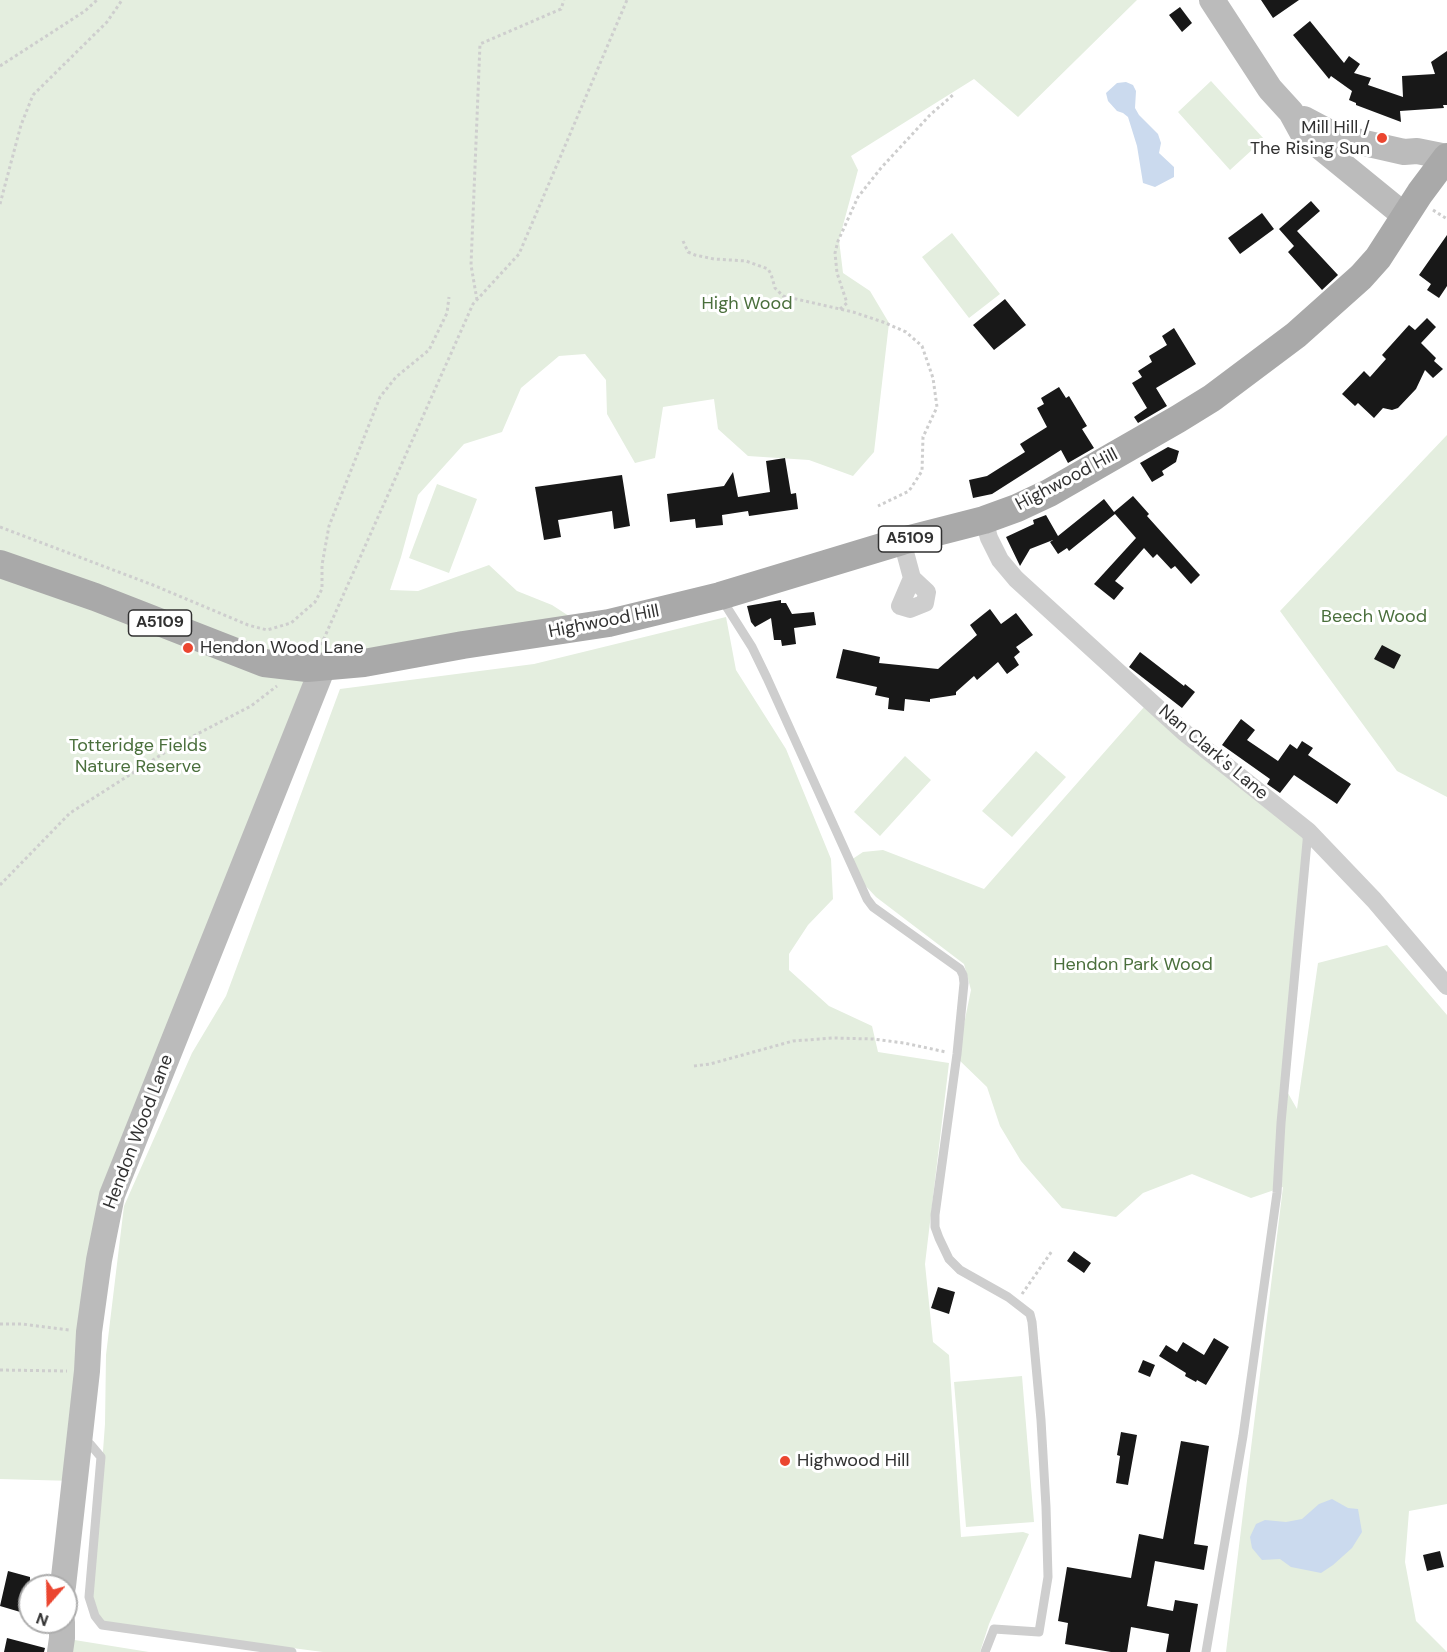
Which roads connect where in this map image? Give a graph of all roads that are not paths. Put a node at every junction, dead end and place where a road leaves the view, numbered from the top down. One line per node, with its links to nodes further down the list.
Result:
1 (1212, 0): 2 (main road)
2 (1291, 112): 3 (main road); 6 (main road)
3 (1404, 152): 4 (main road); 5 (main road)
4 (1447, 157): 5 (main road, A5109)
5 (1428, 181): 6 (main road, A5109)
6 (1405, 216): 7 (main road, Highwood Hill / A5109)
7 (984, 520): 8 (main road, Highwood Hill / A5109); 13 (street, Nan Clark's Lane)
8 (902, 541): 10 (street); 11 (main road, Highwood Hill / A5109)
9 (0, 564): 12 (main road, A5109)
10 (912, 578)
11 (720, 596): 12 (main road, Highwood Hill / A5109); 20 (lane)
12 (323, 667): 15 (main road, Hendon Wood Lane)
13 (1308, 831): 14 (street, Nan Clark's Lane); 21 (lane)
14 (1447, 986)
15 (79, 1441): 16 (main road, Hendon Wood Lane); 19 (lane)
16 (64, 1574)
17 (62, 1634): 18 (main road)
18 (60, 1652)
19 (292, 1652)
20 (985, 1652)
21 (1206, 1652)

